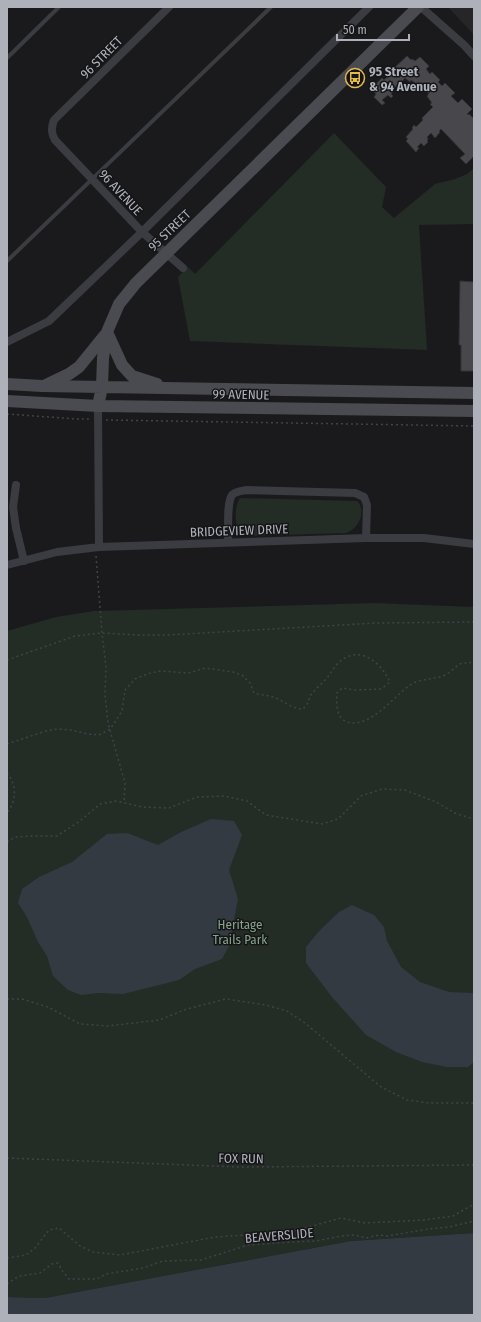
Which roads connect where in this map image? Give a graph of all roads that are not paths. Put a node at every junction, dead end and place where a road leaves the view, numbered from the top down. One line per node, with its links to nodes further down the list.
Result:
1 (59, 7): 8 (lane)
2 (169, 7): 9 (street, 96 STREET)
3 (271, 7): 10 (lane)
4 (368, 7): 11 (street, 95 STREET)
5 (418, 7): 12 (main road, 95 STREET)
6 (421, 7): 7 (street)
7 (474, 56)
8 (7, 58)
9 (52, 126): 10 (street, 96 AVENUE)
10 (92, 179): 11 (street, 96 AVENUE); 13 (lane)
11 (142, 232): 12 (street, 96 AVENUE); 16 (street, 95 STREET)
12 (166, 252): 14 (street, 96 AVENUE); 15 (main road, 95 STREET)
13 (7, 261)
14 (183, 268)
15 (107, 332): 18 (main road); 19 (main road, 95 STREET); 20 (main road)
16 (7, 342)
17 (7, 384): 18 (main road, 99 AVENUE)
18 (42, 386): 19 (main road, 99 AVENUE)
19 (102, 387): 20 (main road, 99 AVENUE); 23 (main road, 95 STREET)
20 (170, 388): 21 (main road, 99 AVENUE)
21 (474, 393)
22 (7, 401): 23 (main road, 99 AVENUE)
23 (98, 406): 24 (main road, 99 AVENUE); 29 (street, 95 STREET)
24 (474, 411)
25 (16, 485): 30 (street)
26 (366, 538): 27 (street, BRIDGEVIEW DRIVE); 27 (street); 28 (street, BRIDGEVIEW DRIVE)
27 (228, 542): 29 (street, BRIDGEVIEW DRIVE)
28 (474, 544)
29 (97, 547): 30 (street, BRIDGEVIEW DRIVE)
30 (24, 561): 31 (street, BRIDGEVIEW DRIVE)
31 (7, 565)

